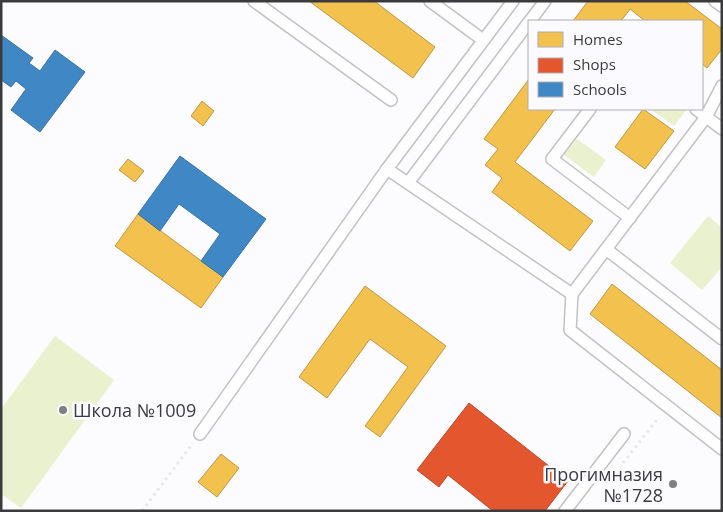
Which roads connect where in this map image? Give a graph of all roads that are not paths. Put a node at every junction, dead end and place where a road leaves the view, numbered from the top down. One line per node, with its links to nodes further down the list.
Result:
1 (254, 1): 11 (lane)
2 (430, 1): 9 (lane)
3 (513, 1): 9 (lane)
4 (545, 1): 7 (lane)
5 (715, 1): 6 (lane)
6 (722, 6)
7 (531, 20)
8 (528, 25): 17 (lane)
9 (483, 40): 16 (lane)
10 (722, 86): 14 (lane)
11 (391, 100)
12 (589, 110): 18 (lane)
13 (697, 110): 14 (lane)
14 (706, 117): 15 (lane); 18 (lane)
15 (722, 129)
16 (387, 168): 17 (lane); 22 (lane)
17 (408, 183): 20 (lane)
18 (630, 218): 19 (lane)
19 (606, 249): 20 (lane); 21 (lane)
20 (572, 294): 24 (lane)
21 (722, 339)
22 (200, 434)
23 (624, 434): 25 (lane)
24 (722, 449)
25 (564, 511)

